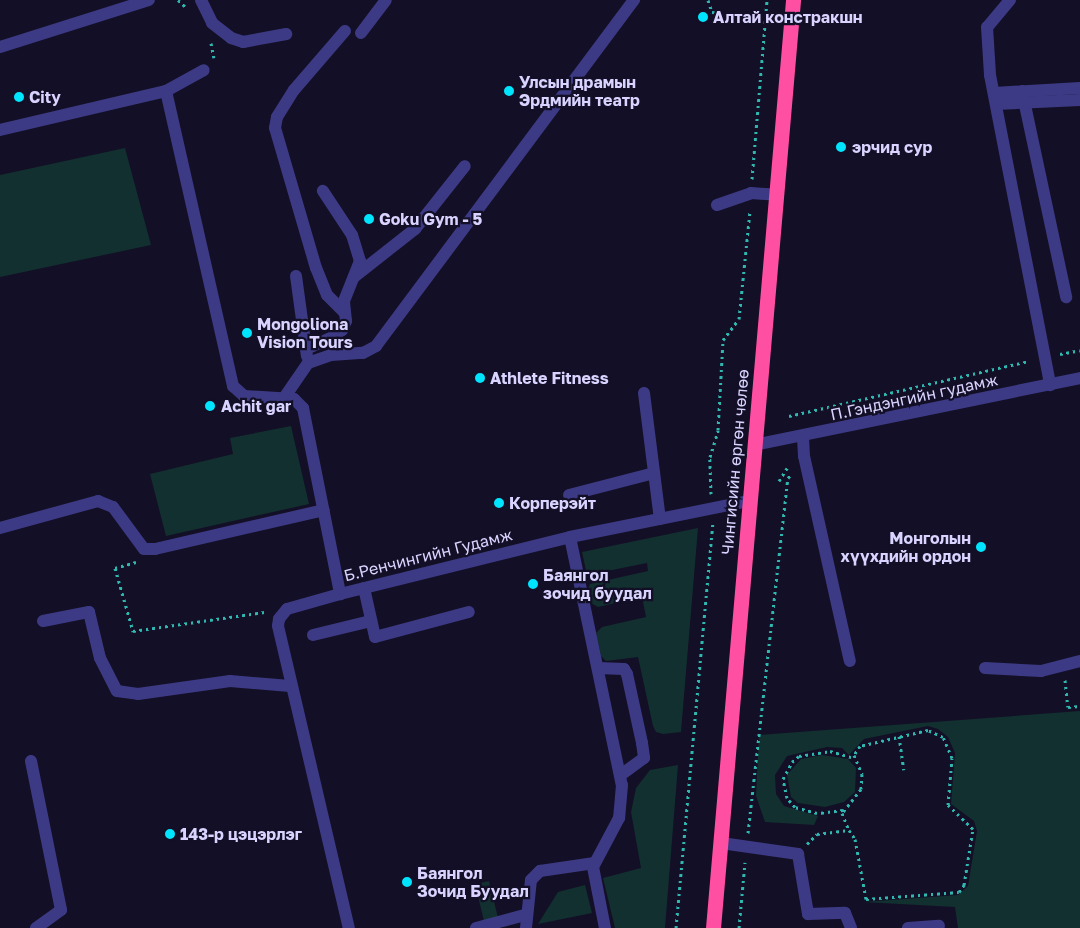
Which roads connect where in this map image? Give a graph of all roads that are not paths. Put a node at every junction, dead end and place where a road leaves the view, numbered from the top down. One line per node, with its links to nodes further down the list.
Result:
1 (149, 0): 10 (street)
2 (201, 0): 9 (street)
3 (386, 0): 8 (street)
4 (634, 0): 27 (street)
5 (793, 0): 20 (highway, Чингисийн өргөн чөлөө)
6 (1010, 0): 15 (street)
7 (345, 31): 25 (street)
8 (361, 33)
9 (286, 34)
10 (0, 47)
11 (204, 70): 13 (street)
12 (1080, 88): 14 (street)
13 (166, 91): 17 (street); 31 (street)
14 (1023, 97): 15 (street); 16 (street); 24 (street)
15 (995, 99): 29 (street)
16 (1080, 100)
17 (0, 130)
18 (465, 166): 23 (street)
19 (323, 191): 23 (street)
20 (777, 196): 21 (street); 33 (highway, Чингисийн өргөн чөлөө)
21 (717, 205)
22 (296, 276): 26 (street)
23 (354, 278): 25 (street)
24 (1066, 297)
25 (344, 312): 26 (street)
26 (306, 349): 27 (street)
27 (308, 363): 31 (street)
28 (1080, 378): 29 (street, П.Гэндэнгийн гудамж)
29 (1050, 384): 32 (street, П.Гэндэнгийн гудамж)
30 (644, 393): 34 (street)
31 (284, 398): 37 (street, Б.Ренчингийн Гудамж)
32 (803, 437): 33 (street, П.Гэндэнгийн гудамж); 47 (street)
33 (754, 445): 36 (highway, Чингисийн өргөн чөлөө)
34 (654, 473): 35 (street); 38 (street)
35 (569, 495)
36 (749, 501): 38 (street, Б.Ренчингийн Гудамж); 54 (highway, Чингисийн өргөн чөлөө)
37 (324, 510): 39 (street); 42 (street, Б.Ренчингийн Гудамж)
38 (660, 519): 40 (street, Б.Ренчингийн Гудамж)
39 (0, 528)
40 (570, 536): 41 (street, Б.Ренчингийн Гудамж); 49 (street)
41 (364, 588): 42 (street, Б.Ренчингийн Гудамж); 45 (street)
42 (340, 594): 51 (street)
43 (469, 612): 45 (street)
44 (42, 621): 51 (street)
45 (371, 621): 46 (street)
46 (313, 635)
47 (850, 661)
48 (1080, 661): 50 (street)
49 (598, 668): 53 (street); 53 (street)
50 (986, 668)
51 (290, 686): 59 (street)
52 (31, 761): 58 (street)
53 (620, 775): 55 (street)
54 (721, 843): 62 (highway, Чингисийн өргөн чөлөө); 63 (street)
55 (594, 863): 56 (street); 61 (street)
56 (526, 922): 60 (street)
57 (939, 926): 64 (street)
58 (36, 928)
59 (349, 928)
60 (476, 928)
61 (605, 928)
62 (713, 928)
63 (851, 928)
64 (908, 928)

